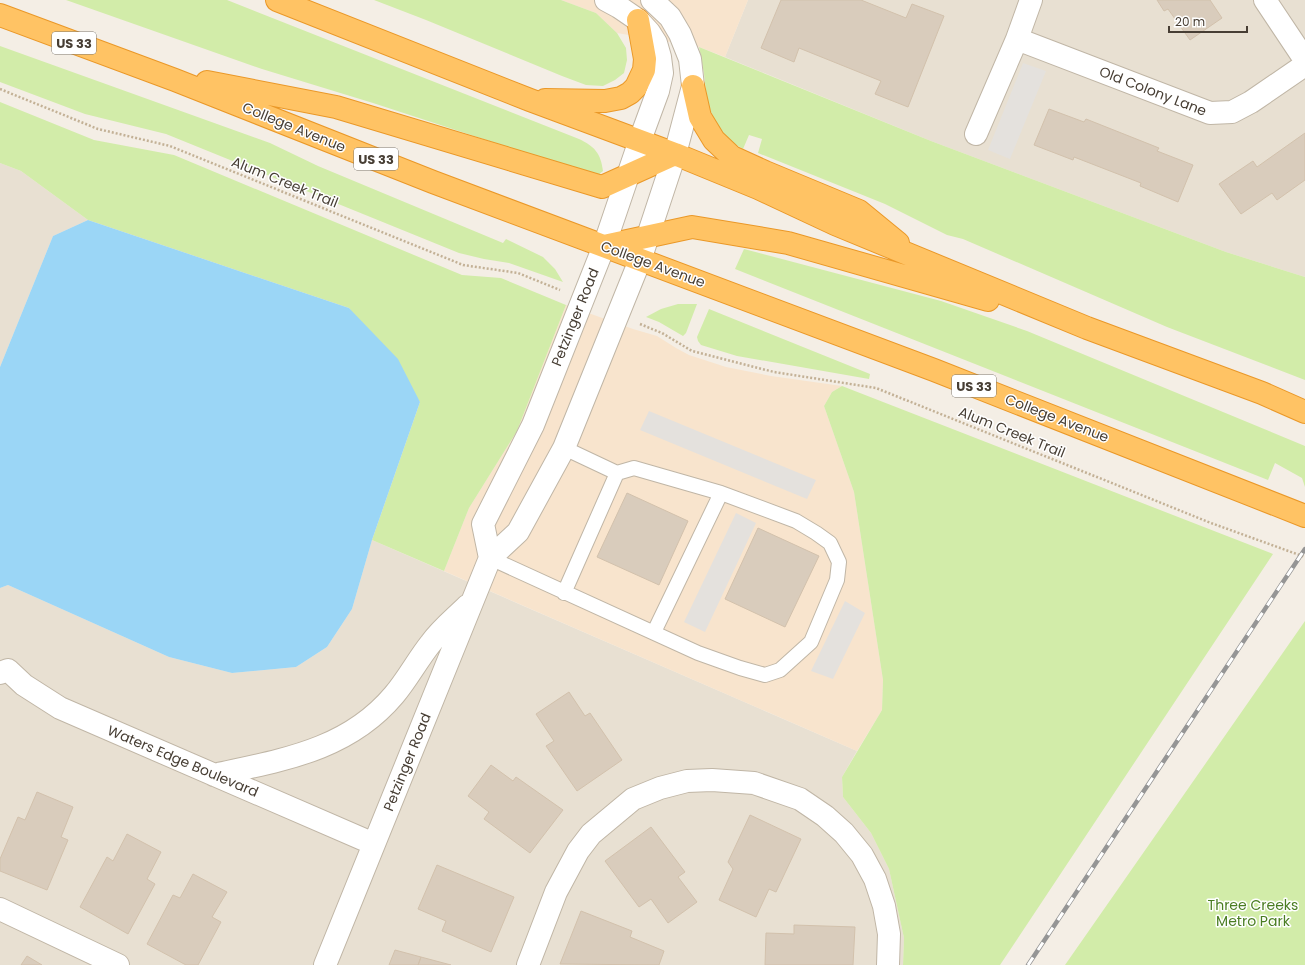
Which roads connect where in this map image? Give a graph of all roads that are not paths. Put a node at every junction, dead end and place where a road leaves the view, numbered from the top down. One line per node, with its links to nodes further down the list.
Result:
1 (278, 0): 13 (highway)
2 (606, 0): 7 (street, Petzinger Road)
3 (652, 0): 12 (street, Petzinger Road)
4 (1031, 0): 8 (street)
5 (1265, 0): 9 (street)
6 (0, 15): 11 (highway, College Avenue / US 33)
7 (638, 20): 13 (highway); 15 (street, Petzinger Road)
8 (1017, 39): 10 (street, Old Colony Lane); 14 (street)
9 (1305, 60)
10 (1305, 65)
11 (149, 70): 17 (highway); 19 (highway, College Avenue / US 33)
12 (693, 86): 16 (street, Petzinger Road); 20 (highway)
13 (530, 100): 15 (highway)
14 (976, 134)
15 (640, 140): 16 (highway); 17 (street, Petzinger Road)
16 (676, 154): 17 (highway); 18 (street, Petzinger Road); 20 (highway)
17 (628, 175): 19 (street, Petzinger Road)
18 (648, 236): 19 (highway); 21 (street, Petzinger Road); 22 (highway)
19 (604, 246): 21 (highway, College Avenue / US 33); 28 (street, Petzinger Road)
20 (918, 258): 22 (highway)
21 (640, 260): 24 (street, Petzinger Road); 27 (highway, College Avenue / US 33)
22 (1087, 328): 23 (highway)
23 (1305, 412)
24 (564, 448): 25 (lane); 28 (street, Petzinger Road)
25 (617, 473): 26 (lane); 29 (lane)
26 (721, 493): 31 (lane); 31 (lane)
27 (1305, 516)
28 (490, 558): 29 (lane); 30 (street, Petzinger Road)
29 (564, 592): 31 (lane)
30 (473, 600): 33 (street); 34 (street, Petzinger Road)
31 (654, 632)
32 (0, 673): 33 (street, Waters Edge Boulevard)
33 (214, 775): 34 (street, Waters Edge Boulevard)
34 (374, 844): 37 (street, Petzinger Road)
35 (0, 909): 36 (street)
36 (118, 965)
37 (325, 965)
38 (528, 965): 39 (street)
39 (888, 965)

